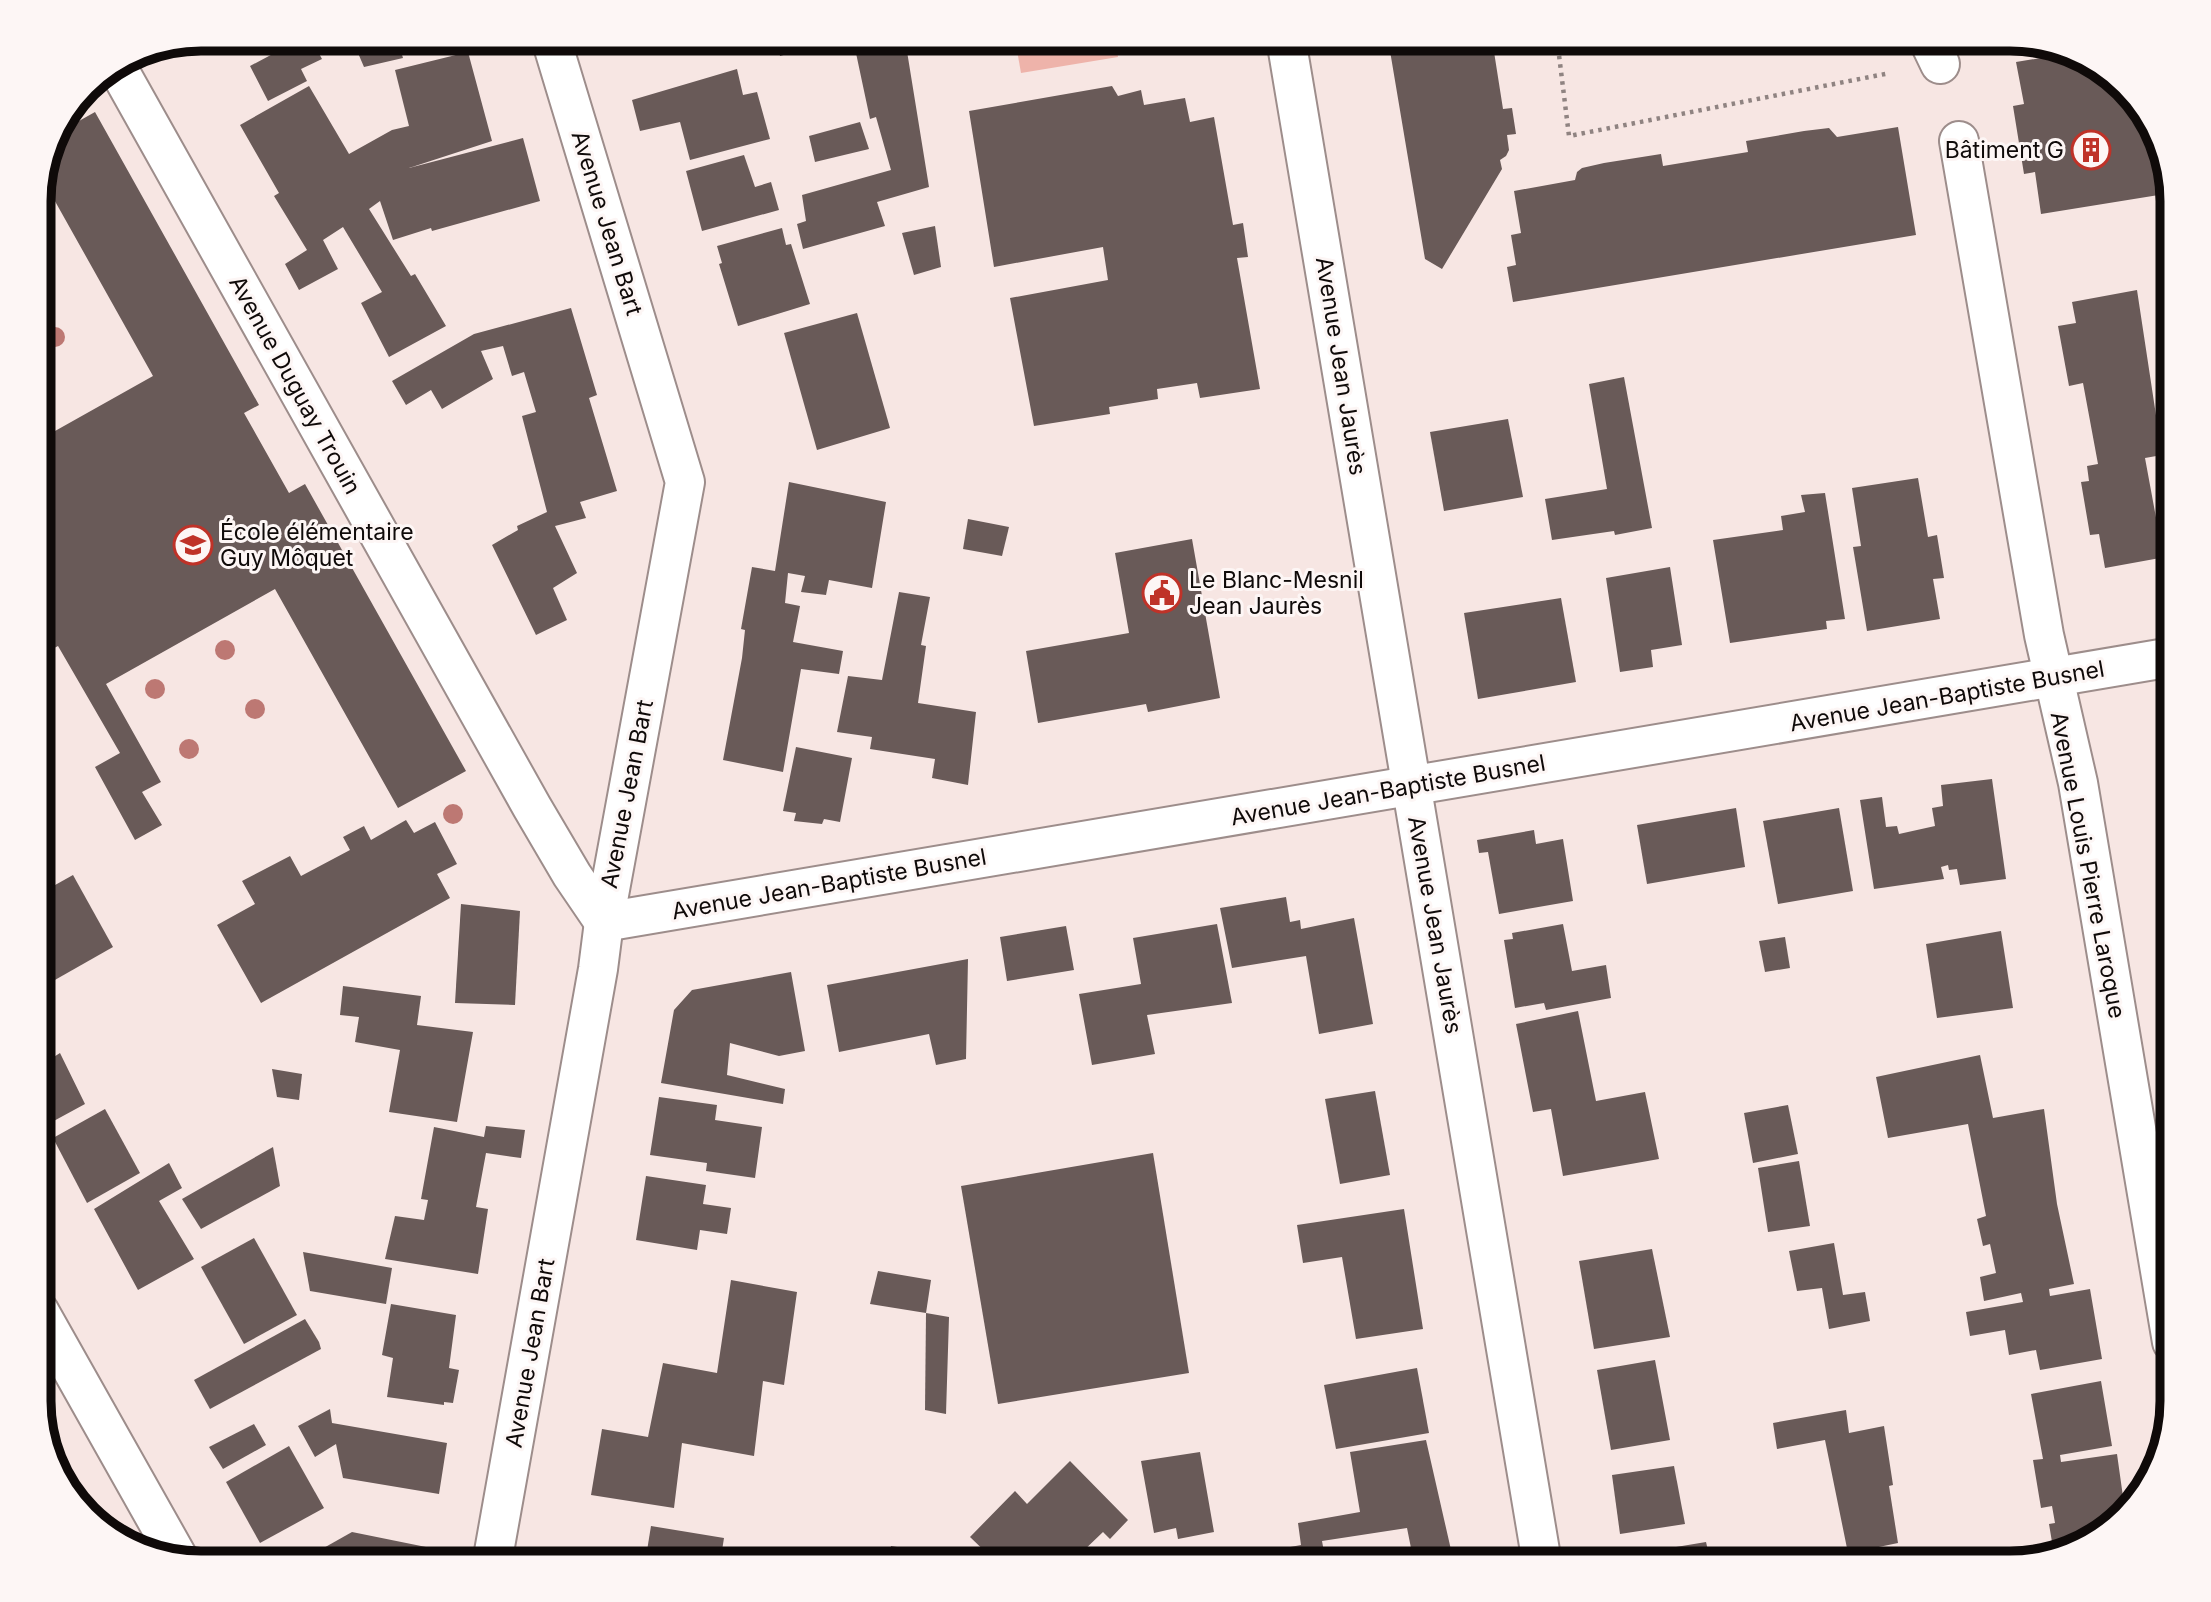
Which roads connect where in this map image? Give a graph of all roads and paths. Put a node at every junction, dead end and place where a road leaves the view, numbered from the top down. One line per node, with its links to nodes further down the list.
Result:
1 (555, 51): 10 (street, Avenue Jean Bart)
2 (1288, 51): 9 (street, Avenue Jean Jaurès)
3 (1559, 51): 4 (path)
4 (1934, 51)
5 (121, 74): 10 (street, Avenue Duguay Trouin)
6 (1959, 141): 8 (street, Avenue Louis Pierre Laroque)
7 (2160, 659): 8 (street, Avenue Jean-Baptiste Busnel)
8 (2052, 678): 9 (street, Avenue Jean-Baptiste Busnel); 11 (street, Avenue Louis Pierre Laroque)
9 (1411, 786): 10 (street, Avenue Jean-Baptiste Busnel); 15 (street, Avenue Jean Jaurès)
10 (604, 922): 14 (street, Avenue Jean Bart)
11 (2160, 1271)
12 (51, 1332): 13 (street)
13 (173, 1548)
14 (494, 1551)
15 (1540, 1551)

